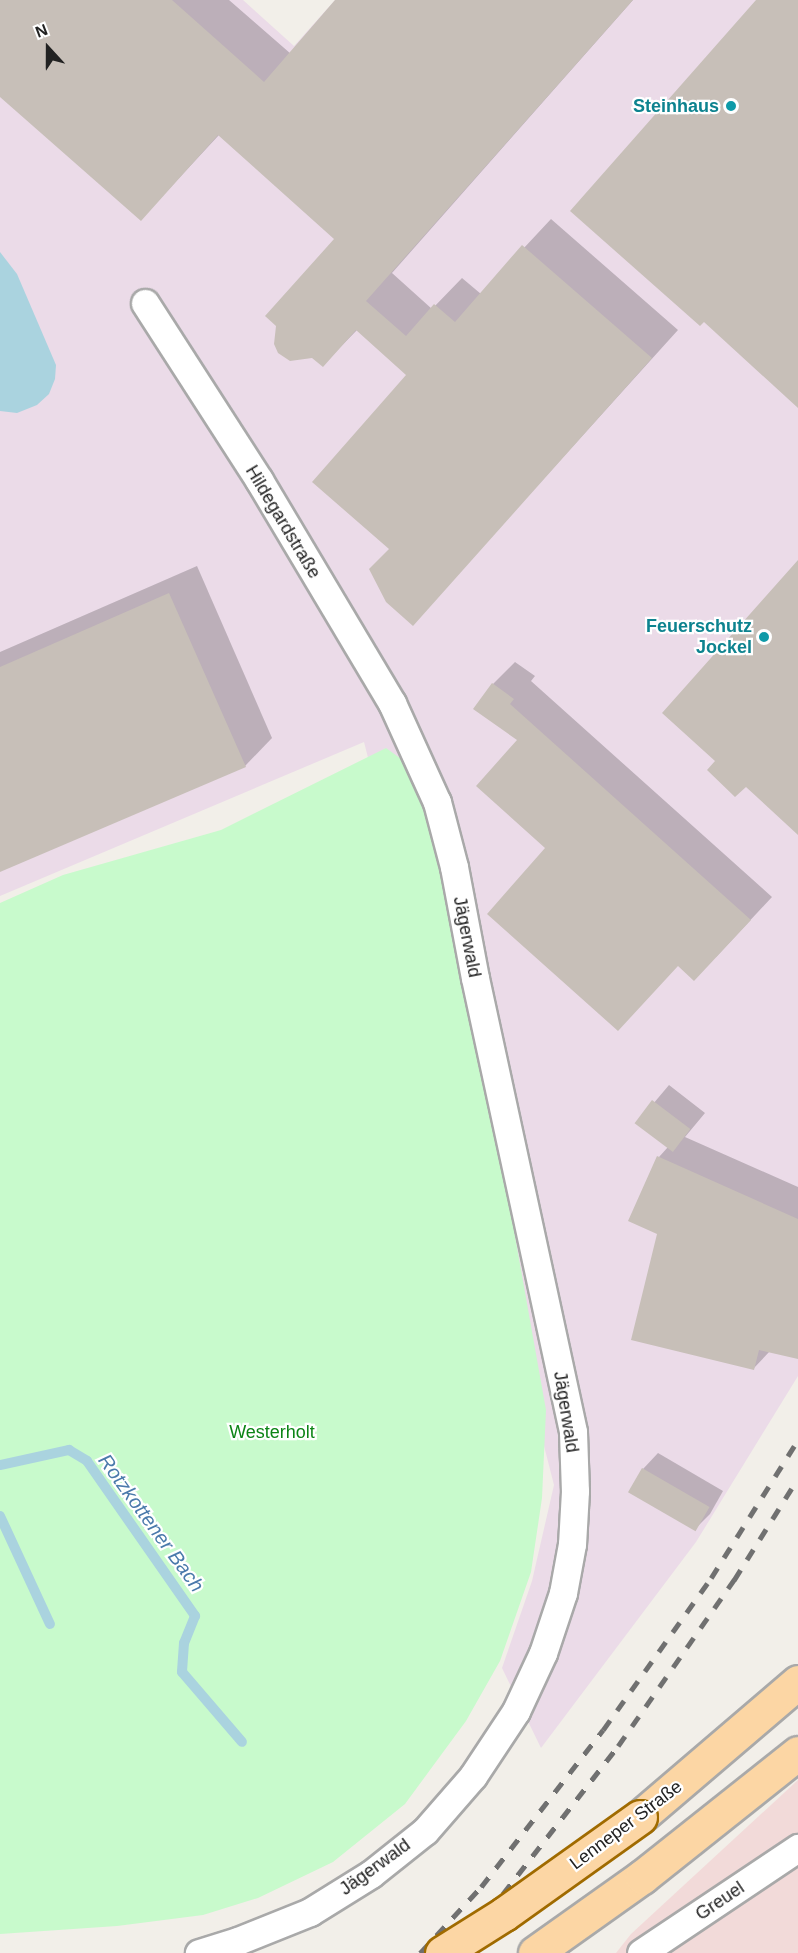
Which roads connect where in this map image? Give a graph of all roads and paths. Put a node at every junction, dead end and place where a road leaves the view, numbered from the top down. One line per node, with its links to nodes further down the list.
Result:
1 (145, 303): 2 (street, Hildegardstraße)
2 (413, 747): 6 (street, Jägerwald)
3 (798, 1682): 7 (main road, Lenneper Straße, bridge)
4 (798, 1753): 8 (main road)
5 (798, 1848): 9 (street, Greuel)
6 (199, 1953)
7 (442, 1953)
8 (535, 1953)
9 (642, 1953)

